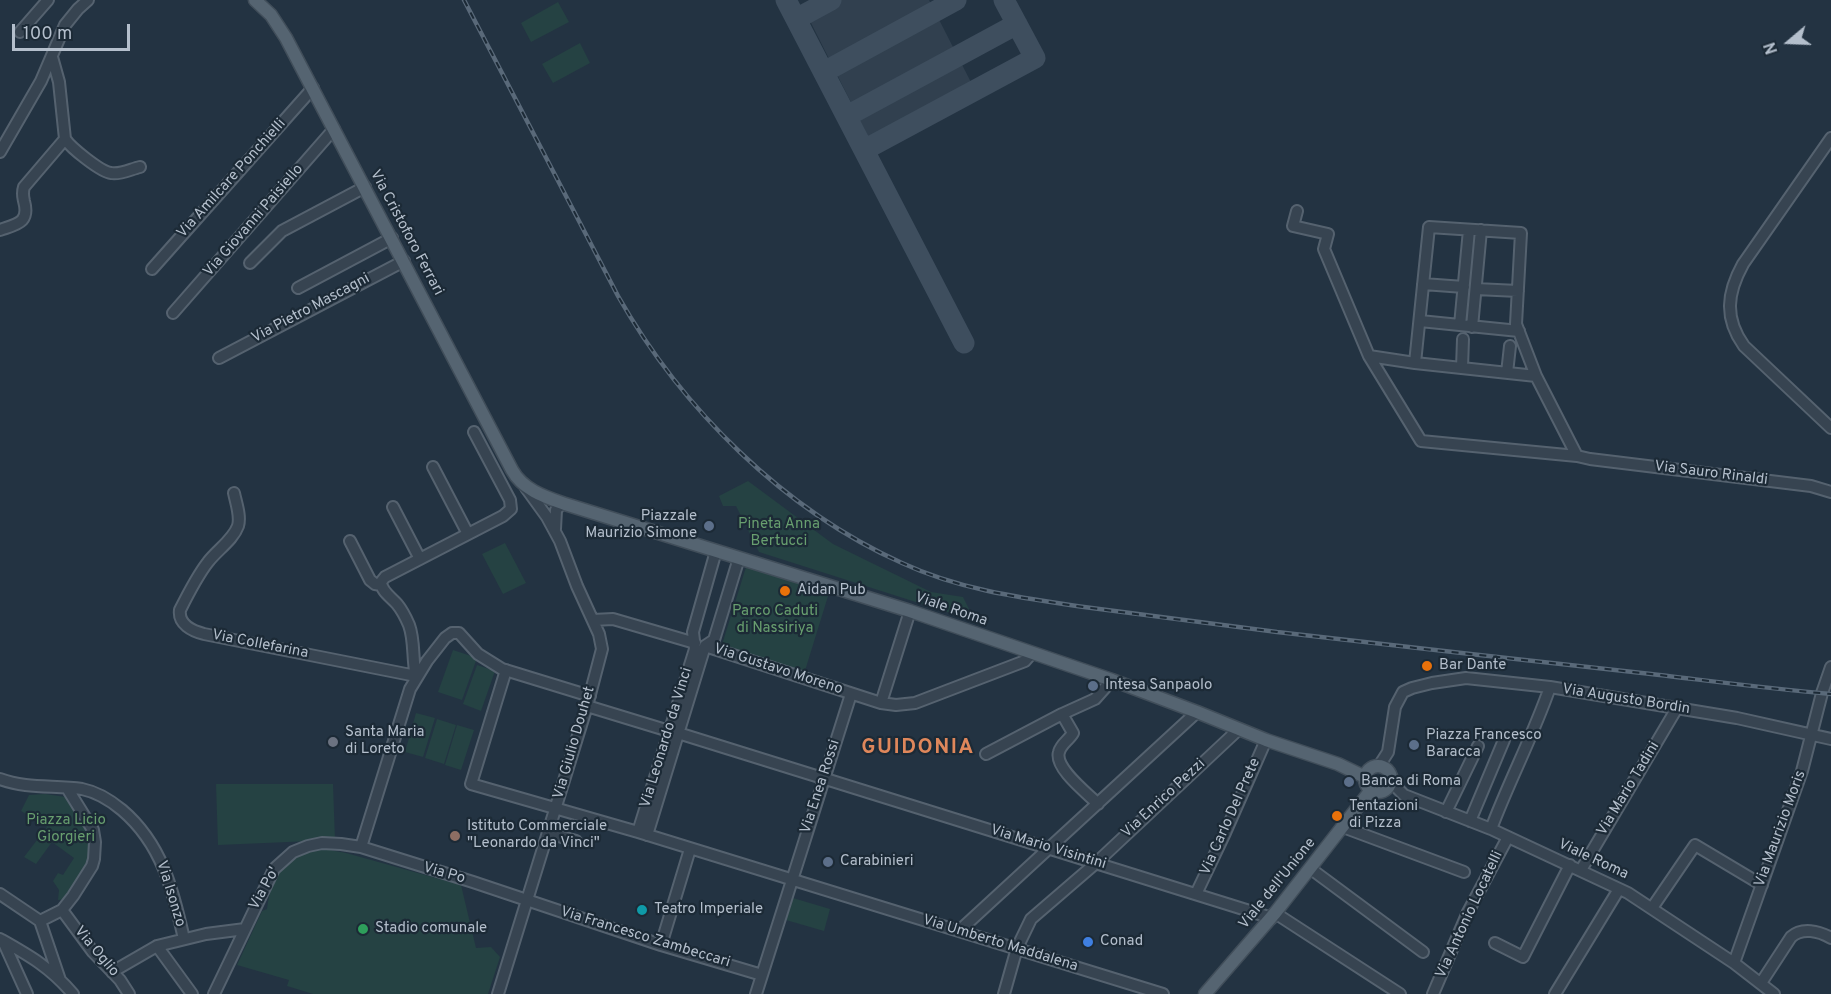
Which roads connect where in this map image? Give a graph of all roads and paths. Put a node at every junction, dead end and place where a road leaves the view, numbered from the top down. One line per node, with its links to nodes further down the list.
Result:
1 (48, 0): 4 (street)
2 (88, 0): 5 (street)
3 (255, 0): 6 (main road, Via Cristoforo Ferrari)
4 (20, 32)
5 (52, 57): 9 (street); 10 (street)
6 (313, 88): 7 (main road, Via Cristoforo Ferrari); 19 (street, Via Amilcare Ponchielli)
7 (334, 129): 12 (main road, Via Cristoforo Ferrari); 25 (street, Via Giovanni Paisiello)
8 (1831, 138): 38 (street)
9 (65, 139): 11 (street); 14 (street)
10 (0, 152)
11 (140, 167)
12 (365, 187): 16 (main road, Via Cristoforo Ferrari); 18 (street)
13 (1297, 211): 32 (street)
14 (0, 230)
15 (1475, 230): 20 (street); 21 (street); 23 (street); 24 (street)
16 (392, 238): 17 (main road, Via Cristoforo Ferrari); 22 (street)
17 (404, 261): 33 (street, Via Pietro Mascagni); 42 (main road, Via Cristoforo Ferrari)
18 (250, 263)
19 (152, 269)
20 (1423, 284): 21 (street); 26 (street)
21 (1464, 287): 27 (street)
22 (298, 288)
23 (1476, 289): 24 (street); 28 (street)
24 (1518, 291): 29 (street)
25 (173, 313)
26 (1420, 321): 27 (street); 34 (street)
27 (1460, 325): 28 (street)
28 (1472, 327): 29 (street)
29 (1519, 331): 37 (street)
30 (1463, 339): 35 (street)
31 (1510, 346): 36 (street)
32 (1370, 356): 34 (street); 40 (street, Via Sauro Rinaldi)
33 (219, 358)
34 (1415, 363): 35 (street)
35 (1461, 368): 36 (street)
36 (1507, 373): 37 (street)
37 (1536, 376): 40 (street)
38 (1831, 428)
39 (474, 432): 48 (street)
40 (1577, 456): 43 (street, Via Sauro Rinaldi)
41 (433, 467): 48 (street)
42 (524, 485): 45 (main road, Viale Roma); 47 (street, Via Giulio Douhet)
43 (1831, 492)
44 (234, 494): 60 (street, Via Collefarina)
45 (562, 503): 47 (street); 50 (main road, Viale Roma)
46 (393, 507): 52 (street)
47 (556, 532): 55 (street, Via Giulio Douhet)
48 (468, 534): 52 (street)
49 (350, 541): 53 (street)
50 (716, 551): 51 (main road, Viale Roma); 56 (street)
51 (740, 558): 54 (main road, Viale Roma); 56 (street)
52 (420, 559): 53 (street)
53 (381, 585): 60 (street)
54 (910, 611): 57 (main road, Viale Roma); 65 (street)
55 (593, 620): 56 (street, Via Gustavo Moreno); 64 (street, Via Giulio Douhet)
56 (700, 645): 63 (street, Via Gustavo Moreno); 70 (street, Via Leonardo da Vinci)
57 (1032, 653): 61 (main road, Viale Roma); 65 (street, Via Gustavo Moreno)
58 (1831, 667): 71 (street, Via Maurizio Moris)
59 (506, 670): 60 (street, Via Mario Visintini); 64 (street, Via Mario Visintini); 84 (street, Via Umberto Maddalena)
60 (416, 676): 93 (street)
61 (1112, 680): 67 (main road, Viale Roma); 68 (street)
62 (1551, 687): 66 (street, Via Augusto Bordin); 77 (street, Via Augusto Bordin); 88 (street)
63 (851, 693): 65 (street, Via Gustavo Moreno); 80 (street, Via Enea Rossi)
64 (588, 701): 70 (street, Via Mario Visintini); 84 (street, Via Giulio Douhet)
65 (881, 703)
66 (1677, 708): 71 (street, Via Augusto Bordin); 99 (street, Via Mario Tadini)
67 (1197, 711): 69 (main road, Viale Roma); 83 (street)
68 (1062, 714): 76 (street); 83 (street)
69 (1239, 729): 73 (main road, Viale Roma); 96 (street, Via Enrico Pezzi)
70 (674, 732): 80 (street, Via Mario Visintini); 90 (street, Via Leonardo da Vinci)
71 (1812, 735): 72 (street, Via Augusto Bordin); 102 (street, Via Maurizio Moris)
72 (1831, 739)
73 (1266, 740): 78 (main road, Viale Roma); 105 (street, Via Carlo Del Prete)
74 (1504, 740): 86 (street)
75 (1478, 746): 85 (street)
76 (986, 754)
77 (1386, 767): 78 (main road); 82 (main road); 85 (street, Viale Roma)
78 (1365, 777): 82 (main road)
79 (0, 779): 81 (street, Via Isonzo)
80 (824, 779): 95 (street, Via Mario Visintini); 101 (street, Via Enea Rossi)
81 (67, 788): 108 (street); 114 (street, Via Isonzo)
82 (1371, 790): 87 (main road, Viale dell'Unione)
83 (1098, 804): 95 (street)
84 (556, 809): 89 (street, Via Giulio Douhet); 90 (street, Via Umberto Maddalena)
85 (1446, 812): 86 (street, Viale Roma)
86 (1470, 821): 88 (street, Viale Roma)
87 (1343, 827): 98 (main road, Viale dell'Unione); 100 (street)
88 (1491, 829): 91 (street, Viale Roma)
89 (548, 833): 92 (street); 106 (street, Via Giulio Douhet)
90 (643, 837): 94 (street, Via Umberto Maddalena)
91 (1508, 837): 97 (street, Viale Roma); 137 (street, Via Antonio Locatelli)
92 (576, 841)
93 (361, 847): 106 (street, Via Po); 111 (street, Via Po')
94 (690, 849): 101 (street, Via Umberto Maddalena); 117 (street)
95 (1049, 849): 96 (street, Via Mario Visintini); 112 (street)
96 (1096, 863): 105 (street, Via Mario Visintini); 119 (street, Via Enrico Pezzi)
97 (1570, 866): 99 (street, Viale Roma); 116 (street)
98 (1311, 869): 109 (main road, Viale dell'Unione); 120 (street)
99 (1581, 870): 103 (street, Viale Roma)
100 (1464, 872)
101 (792, 881): 112 (street, Via Umberto Maddalena); 123 (street, Via Enea Rossi)
102 (1762, 885): 107 (street); 121 (street, Via Maurizio Moris)
103 (1619, 889): 107 (street, Viale Roma); 138 (street)
104 (0, 894): 110 (street)
105 (1196, 894): 109 (street, Via Mario Visintini)
106 (527, 901): 117 (street, Via Francesco Zambeccari); 131 (street, Via Giulio Douhet)
107 (1652, 908): 121 (street, Viale Roma)
108 (62, 910): 110 (street); 122 (street, Via Oglio)
109 (1274, 915): 135 (main road, Viale dell'Unione); 136 (street, Via Mario Visintini)
110 (40, 921): 124 (street)
111 (245, 929): 114 (street); 130 (street, Via Po')
112 (959, 931): 119 (street, Via Umberto Maddalena)
113 (1831, 938): 125 (street)
114 (184, 939): 118 (street)
115 (1, 942): 124 (street); 126 (street)
116 (1496, 943)
117 (661, 945): 123 (street, Via Francesco Zambeccari)
118 (157, 946): 122 (street); 129 (street)
119 (1017, 948): 133 (street, Via Enrico Pezzi); 134 (street, Via Umberto Maddalena)
120 (1423, 952)
121 (1734, 963): 125 (street, Viale Roma)
122 (112, 972): 128 (street, Via Oglio)
123 (762, 975): 132 (street, Via Enea Rossi)
124 (60, 980): 127 (street)
125 (1769, 991)
126 (27, 994)
127 (73, 994)
128 (129, 994)
129 (192, 994)
130 (214, 994)
131 (498, 994)
132 (756, 994)
133 (1004, 994)
134 (1163, 994)
135 (1205, 994)
136 (1400, 994)
137 (1433, 994)
138 (1555, 994)

